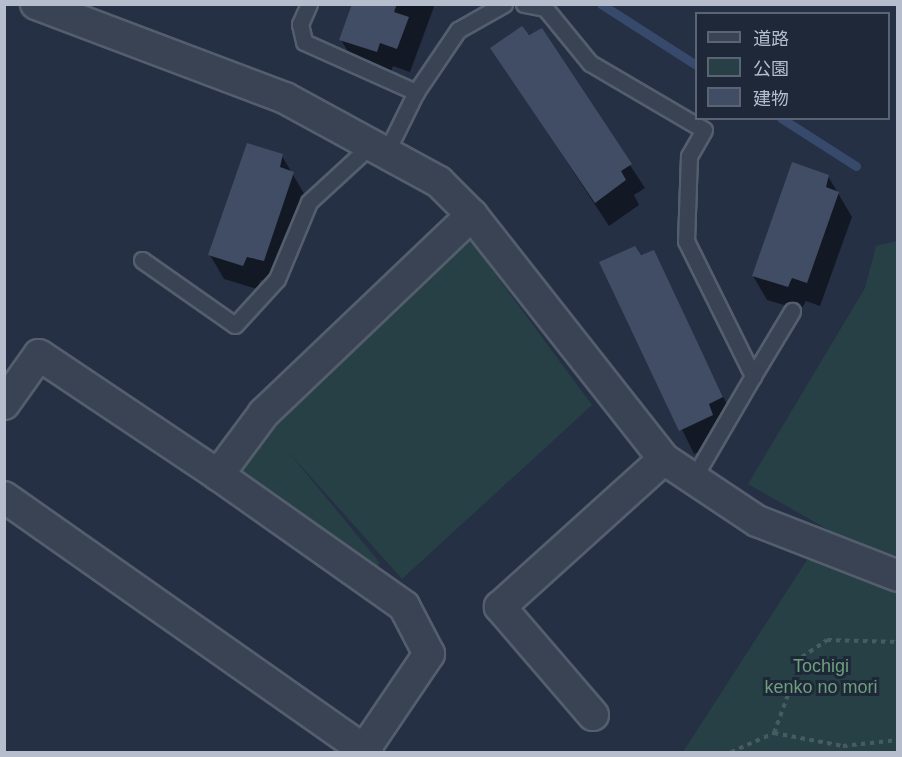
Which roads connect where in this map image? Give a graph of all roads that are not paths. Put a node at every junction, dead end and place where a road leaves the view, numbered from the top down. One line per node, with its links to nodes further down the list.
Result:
1 (36, 4): 6 (street)
2 (309, 4): 5 (lane)
3 (504, 4): 5 (lane)
4 (524, 4): 10 (lane)
5 (416, 92): 6 (lane)
6 (378, 149): 7 (street); 8 (lane)
7 (472, 215): 12 (street); 13 (street)
8 (142, 260)
9 (792, 311): 10 (lane)
10 (753, 375): 14 (lane)
11 (4, 404): 13 (street)
12 (664, 459): 14 (street); 17 (street)
13 (219, 475): 18 (street)
14 (693, 479): 16 (street)
15 (4, 497): 18 (street)
16 (897, 576)
17 (593, 715)
18 (366, 751)

